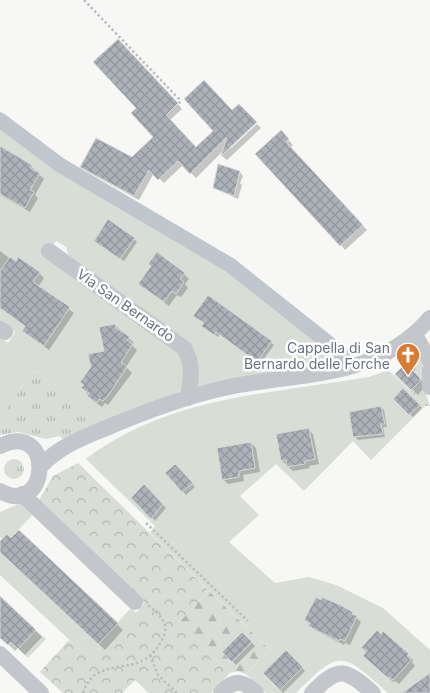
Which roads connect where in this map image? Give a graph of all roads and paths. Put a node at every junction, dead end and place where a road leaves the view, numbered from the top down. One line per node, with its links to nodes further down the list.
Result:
1 (84, 0): 2 (path)
2 (178, 110)
3 (49, 251): 9 (street, Via San Bernardo)
4 (430, 318): 5 (street)
5 (415, 335): 6 (street); 9 (street)
6 (430, 361)
7 (430, 370): 8 (street)
8 (430, 387)
9 (188, 398): 11 (street)
10 (0, 446): 12 (street)
11 (61, 448): 12 (street); 13 (street)
12 (33, 449): 13 (street)
13 (41, 466): 15 (street)
14 (0, 491): 15 (street)
15 (27, 492): 17 (street)
16 (146, 523): 18 (path)
17 (135, 602): 20 (path)
18 (248, 621)
19 (0, 654): 21 (street)
20 (150, 655): 22 (path); 23 (path)
21 (42, 693)
22 (84, 693)
23 (177, 693)
24 (221, 693): 25 (street)
25 (256, 693)
26 (312, 693): 27 (street)
27 (373, 693)

